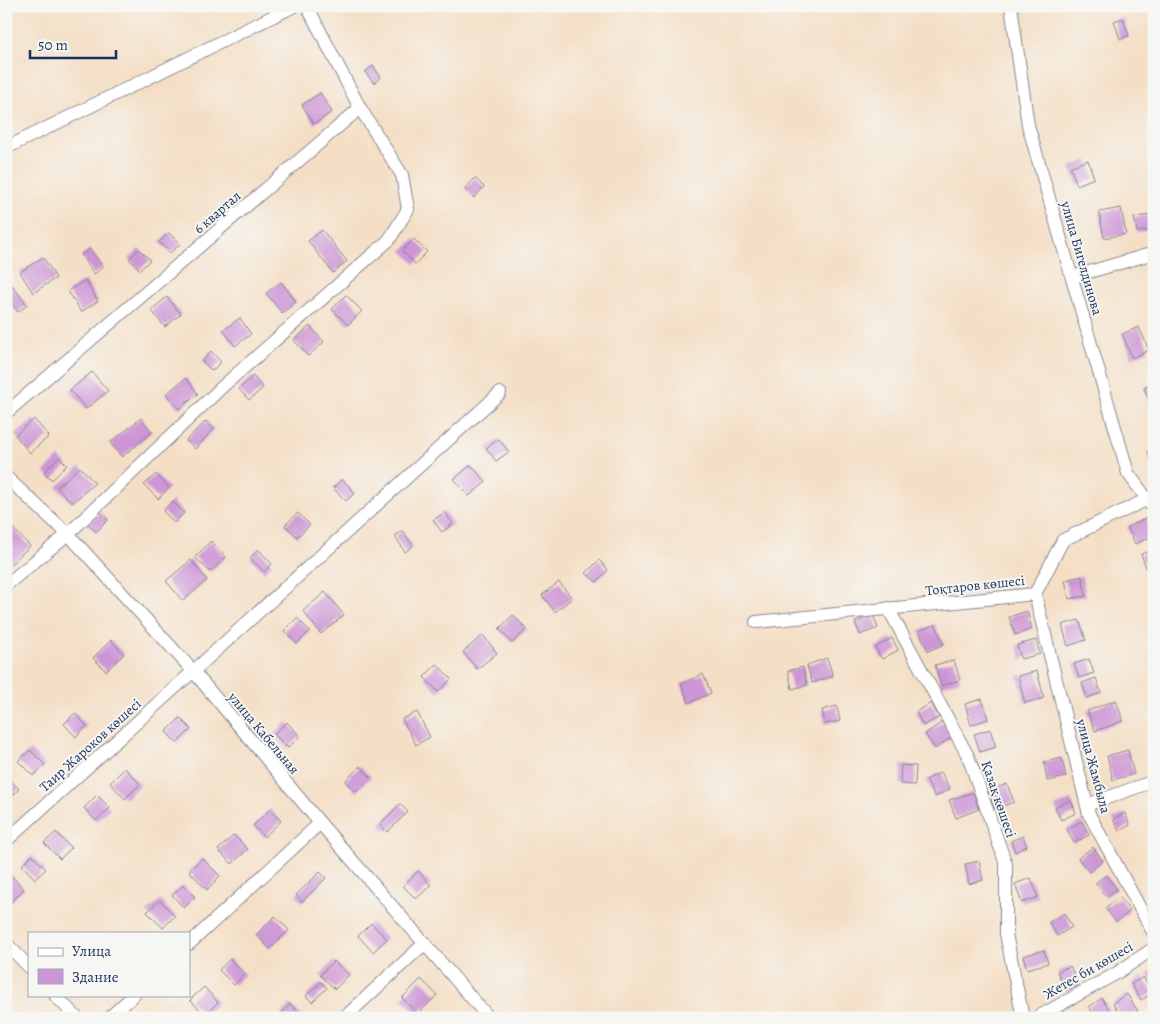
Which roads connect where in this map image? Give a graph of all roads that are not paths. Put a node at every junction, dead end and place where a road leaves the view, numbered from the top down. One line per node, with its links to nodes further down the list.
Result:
1 (294, 6): 5 (street)
2 (307, 6): 4 (street)
3 (1011, 6): 7 (street, улица Бигелдинова)
4 (360, 108): 9 (street, 6 квартал); 12 (street)
5 (6, 148)
6 (1154, 253): 7 (street)
7 (1072, 277): 11 (street, улица Бигелдинова)
8 (500, 393): 17 (street, Таир Жароков көшесі)
9 (6, 413)
10 (6, 477): 12 (street, улица Кабельная)
11 (1151, 501): 14 (street, Тоқтаров көшесі)
12 (68, 534): 13 (street); 17 (street, улица Кабельная)
13 (6, 585)
14 (1036, 594): 15 (street, Тоқтаров көшесі); 19 (street, улица Жамбыла)
15 (888, 608): 16 (street, Тоқтаров көшесі); 34 (street, Қазақ көшесі)
16 (756, 622)
17 (194, 672): 20 (street, улица Кабельная); 21 (street, Таир Жароков көшесі)
18 (1154, 781): 19 (street)
19 (1087, 805): 22 (street, улица Жамбыла)
20 (320, 823): 23 (street, улица Кабельная); 25 (street)
21 (6, 841)
22 (1154, 934)
23 (425, 942): 32 (street); 33 (street, улица Кабельная)
24 (6, 943): 27 (street)
25 (190, 943)
26 (1154, 948): 35 (street, Жетес би көшесі)
27 (28, 966)
28 (56, 996): 30 (street)
29 (133, 996): 31 (street)
30 (76, 1018)
31 (109, 1018)
32 (344, 1018)
33 (488, 1018)
34 (1023, 1018)
35 (1036, 1018)

